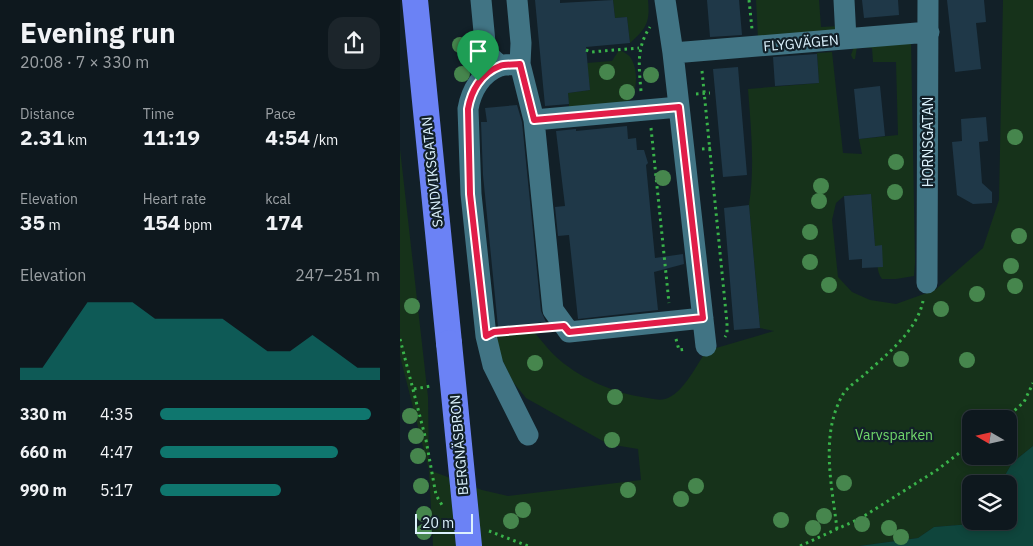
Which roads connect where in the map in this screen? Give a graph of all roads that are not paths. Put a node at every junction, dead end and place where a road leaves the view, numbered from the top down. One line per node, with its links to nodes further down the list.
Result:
1 (415, 0): 15 (main road, SANDVIKSGATAN)
2 (481, 0): 10 (street)
3 (517, 0): 10 (street)
4 (666, 0): 9 (street)
5 (844, 0): 8 (street)
6 (928, 0): 7 (street, HORNSGATAN)
7 (929, 32): 8 (street, FLYGVÄGEN); 13 (street, HORNSGATAN)
8 (846, 39): 9 (street, FLYGVÄGEN)
9 (673, 53): 11 (street)
10 (510, 65): 12 (street); 17 (street)
11 (679, 107): 12 (street); 14 (street)
12 (534, 120): 14 (street)
13 (926, 283)
14 (703, 318): 16 (street)
15 (450, 343): 18 (main road, BERGNÄSBRON, bridge)
16 (706, 346)
17 (528, 435)
18 (469, 546)

